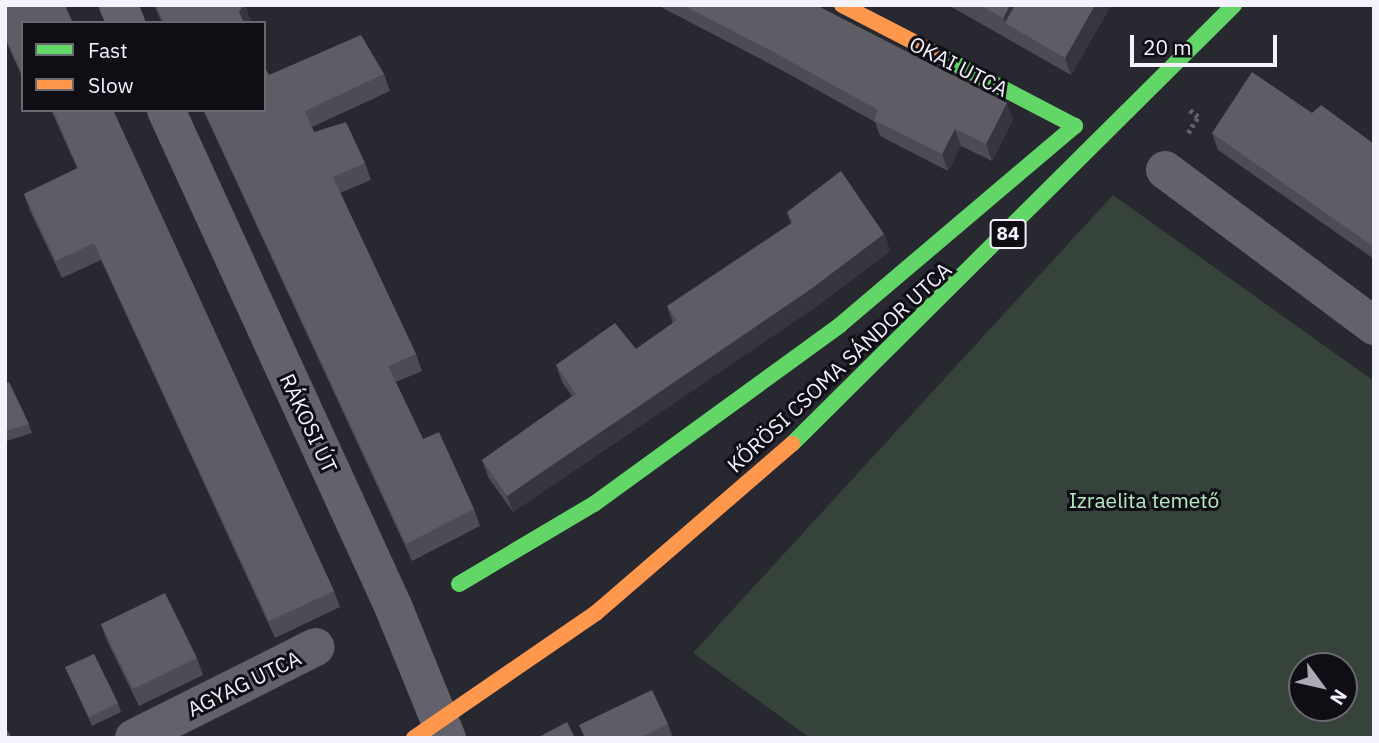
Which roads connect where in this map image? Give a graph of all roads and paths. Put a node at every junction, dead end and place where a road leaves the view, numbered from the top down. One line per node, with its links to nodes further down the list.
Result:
1 (118, 5): 4 (street)
2 (842, 5): 6 (main road, OKAI UTCA)
3 (1234, 5): 11 (main road, KŐRÖSI CSOMA SÁNDOR UTCA / 84)
4 (125, 21)
5 (167, 112): 11 (street, RÁKOSI ÚT)
6 (1075, 126): 9 (main road, KŐRÖSI CSOMA SÁNDOR UTCA)
7 (1165, 170): 8 (street)
8 (1374, 326)
9 (458, 584)
10 (316, 648): 12 (street, AGYAG UTCA)
11 (433, 732)
12 (134, 738)

